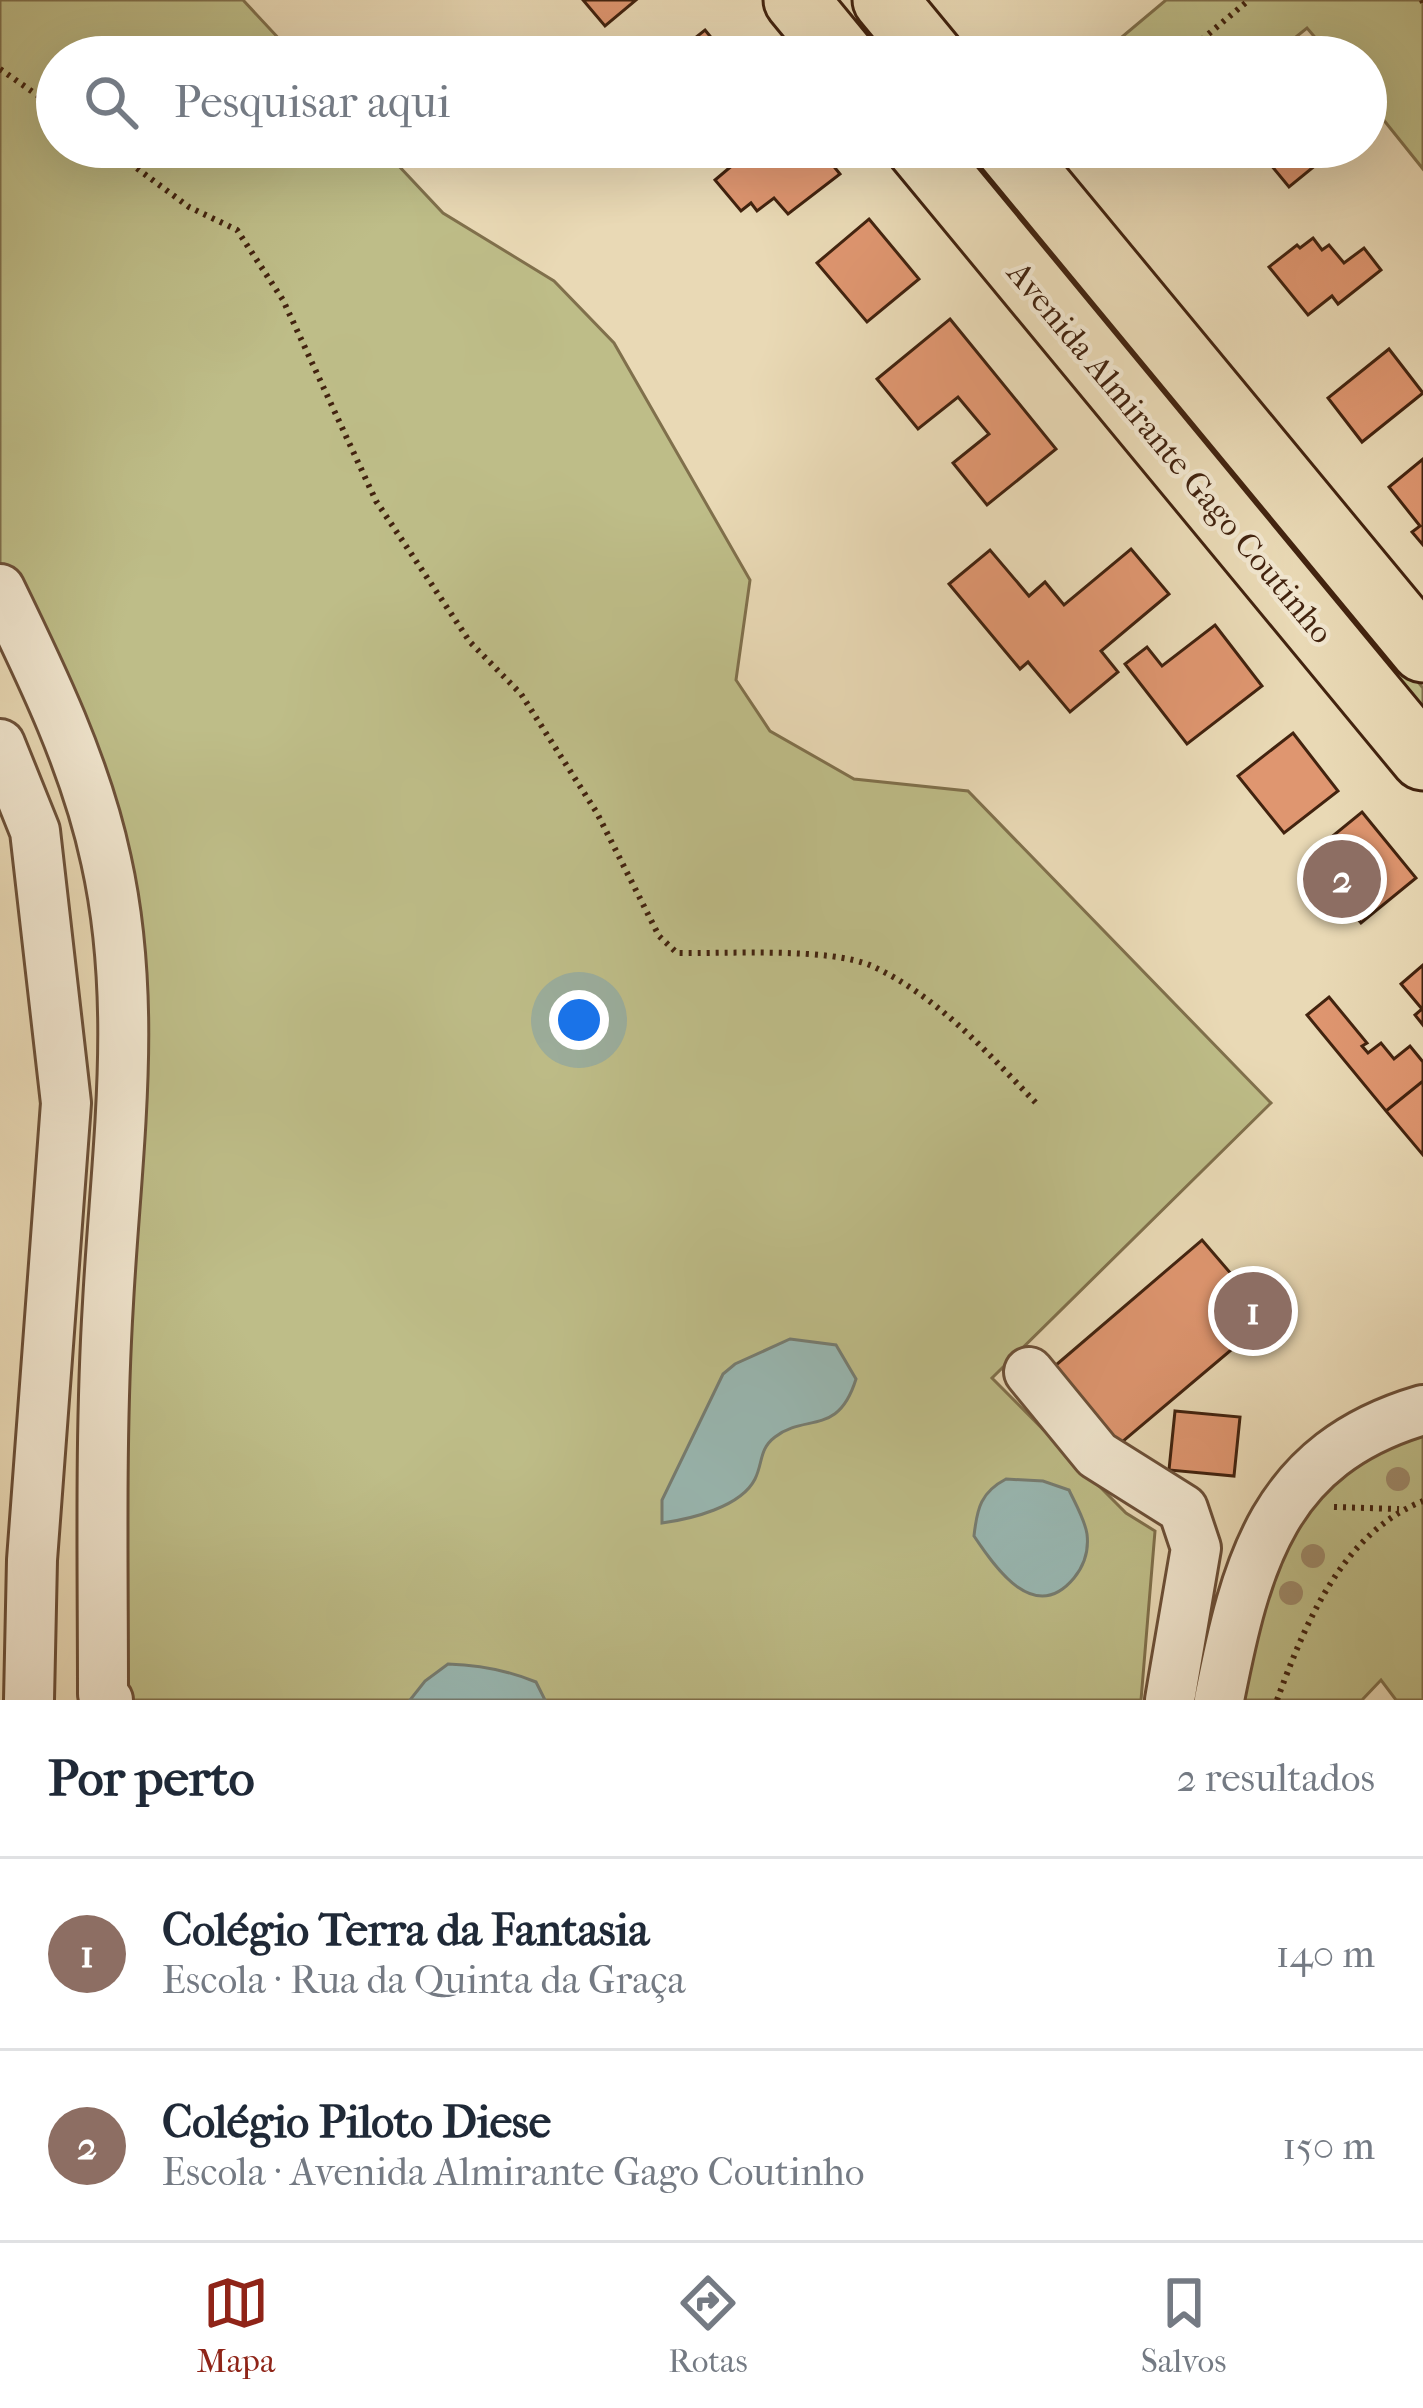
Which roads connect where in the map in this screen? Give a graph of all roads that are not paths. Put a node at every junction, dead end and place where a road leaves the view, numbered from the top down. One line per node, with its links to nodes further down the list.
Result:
1 (796, 0): 3 (main road)
2 (885, 0): 4 (main road)
3 (826, 36)
4 (915, 36)
5 (935, 168): 10 (main road, Avenida Almirante Gago Coutinho)
6 (1023, 168): 8 (main road, Avenida Almirante Gago Coutinho)
7 (0, 590): 15 (street)
8 (1423, 650)
9 (0, 744): 13 (street)
10 (1423, 758)
11 (1029, 1372): 16 (street)
12 (1423, 1410): 17 (street)
13 (16, 1559): 14 (street)
14 (29, 1700)
15 (108, 1700)
16 (1170, 1700)
17 (1219, 1700)

